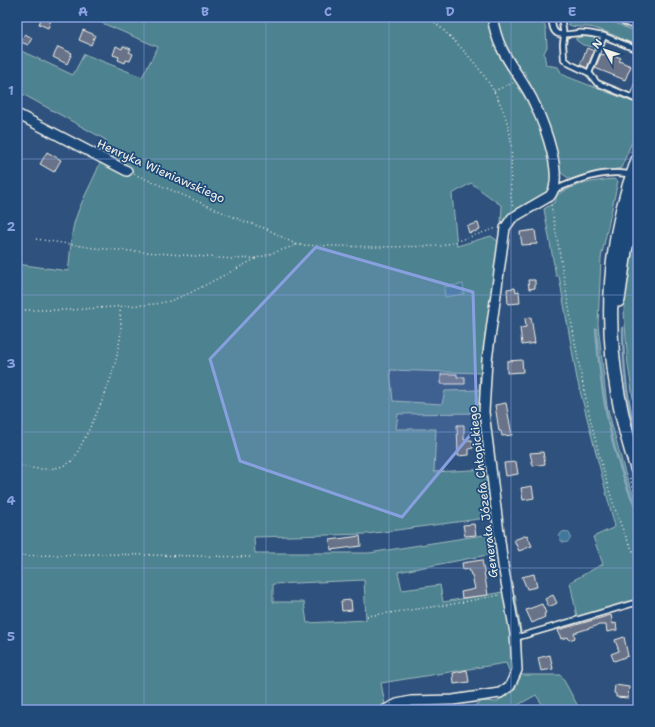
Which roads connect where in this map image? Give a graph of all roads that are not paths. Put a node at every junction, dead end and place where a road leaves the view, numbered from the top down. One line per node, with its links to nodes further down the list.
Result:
1 (492, 17): 17 (street)
2 (552, 17): 6 (lane)
3 (561, 17): 6 (lane)
4 (626, 17): 5 (main road)
5 (638, 22)
6 (564, 36): 7 (lane); 9 (lane)
7 (604, 36): 8 (lane); 9 (lane)
8 (638, 50)
9 (589, 73): 11 (lane)
10 (638, 84): 11 (lane)
11 (633, 98): 12 (lane)
12 (638, 100)
13 (17, 114): 15 (street, Henryka Wieniawskiego)
14 (638, 160): 16 (main road)
15 (127, 171)
16 (632, 175): 17 (lane); 19 (main road)
17 (552, 193): 22 (street, Generała Józefa Chłopickiego)
18 (638, 198): 19 (main road)
19 (613, 350): 20 (main road)
20 (638, 471)
21 (638, 602): 22 (lane)
22 (515, 638): 23 (street, Generała Józefa Chłopickiego)
23 (385, 710)

